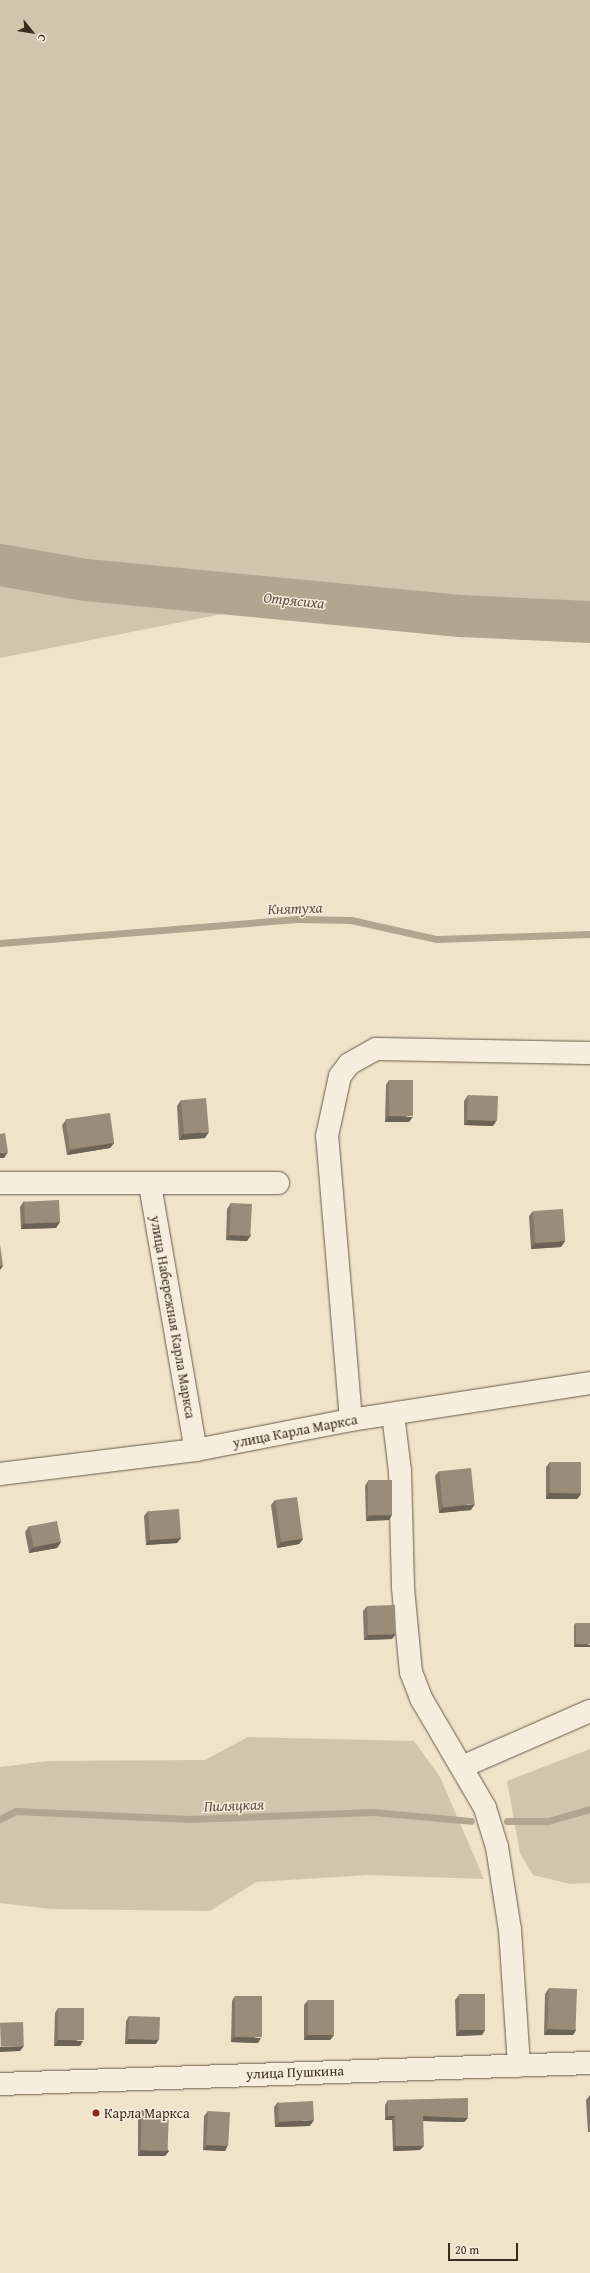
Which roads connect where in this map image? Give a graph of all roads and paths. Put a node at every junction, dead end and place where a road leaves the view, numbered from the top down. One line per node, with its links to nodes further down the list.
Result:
1 (590, 1053): 7 (street)
2 (0, 1183): 4 (street)
3 (278, 1183): 4 (street)
4 (150, 1185): 8 (street, улица Набережная Карла Маркса)
5 (590, 1383): 6 (street, улица Карла Маркса)
6 (393, 1414): 7 (street, улица Карла Маркса); 11 (street)
7 (351, 1420): 8 (street, улица Карла Маркса)
8 (196, 1450): 9 (street, улица Карла Маркса)
9 (0, 1474)
10 (590, 1711): 11 (street)
11 (464, 1766): 13 (street)
12 (590, 2063): 13 (street, улица Пушкина)
13 (519, 2066): 14 (street, улица Пушкина)
14 (0, 2084)

